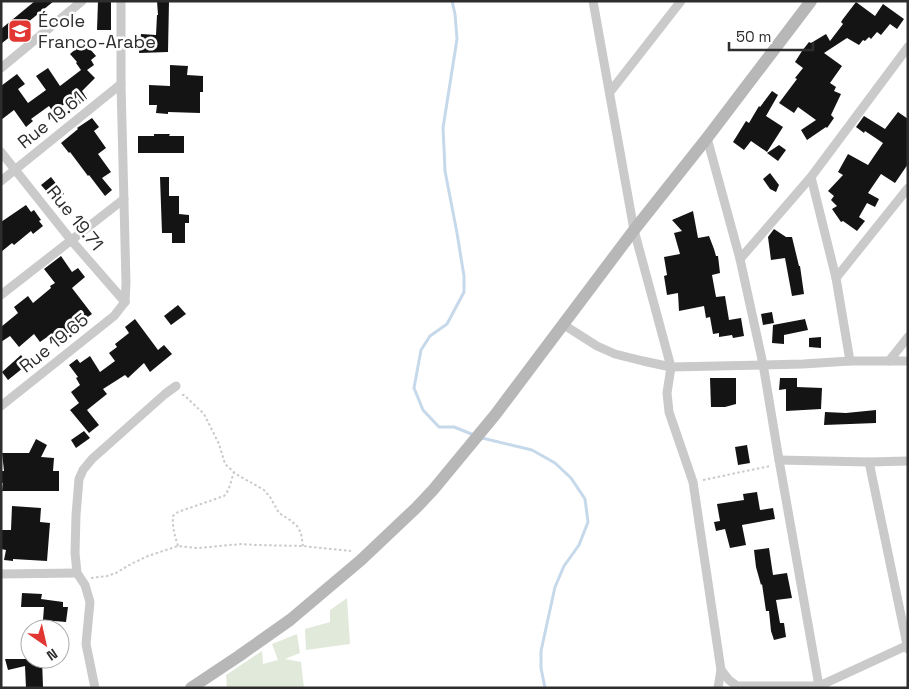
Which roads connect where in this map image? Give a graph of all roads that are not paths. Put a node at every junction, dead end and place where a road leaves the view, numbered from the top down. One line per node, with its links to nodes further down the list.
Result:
1 (82, 1): 7 (street)
2 (121, 1): 8 (street)
3 (593, 1): 9 (street)
4 (681, 1): 9 (street)
5 (811, 1): 10 (street)
6 (908, 47): 13 (street)
7 (1, 68)
8 (121, 84): 12 (street, Rue 19.61); 16 (street)
9 (610, 92): 17 (street)
10 (707, 138): 17 (street); 19 (street)
11 (1, 152): 12 (street, Rue 19.71)
12 (15, 170): 14 (street, Rue 19.61); 18 (street, Rue 19.71)
13 (811, 176): 19 (street); 20 (street)
14 (1, 180)
15 (908, 188): 20 (street)
16 (124, 199): 18 (street); 22 (street)
17 (634, 230): 23 (street); 29 (street)
18 (71, 240): 21 (street); 22 (street, Rue 19.71)
19 (740, 259): 28 (street)
20 (836, 278): 25 (street)
21 (1, 295)
22 (124, 302): 31 (street, Rue 19.65)
23 (564, 324): 29 (street); 41 (street)
24 (908, 337): 26 (street)
25 (850, 361): 26 (street); 28 (street)
26 (889, 361): 27 (street)
27 (908, 361)
28 (763, 364): 29 (street); 33 (street)
29 (671, 367): 38 (street)
30 (176, 386): 35 (street)
31 (1, 406)
32 (908, 461): 34 (street)
33 (779, 462): 34 (street); 39 (street)
34 (869, 462): 37 (street)
35 (77, 573): 36 (street); 40 (street)
36 (1, 574)
37 (907, 646): 39 (street)
38 (722, 670): 39 (street); 42 (street)
39 (819, 686)
40 (95, 688)
41 (191, 688)
42 (718, 688)

